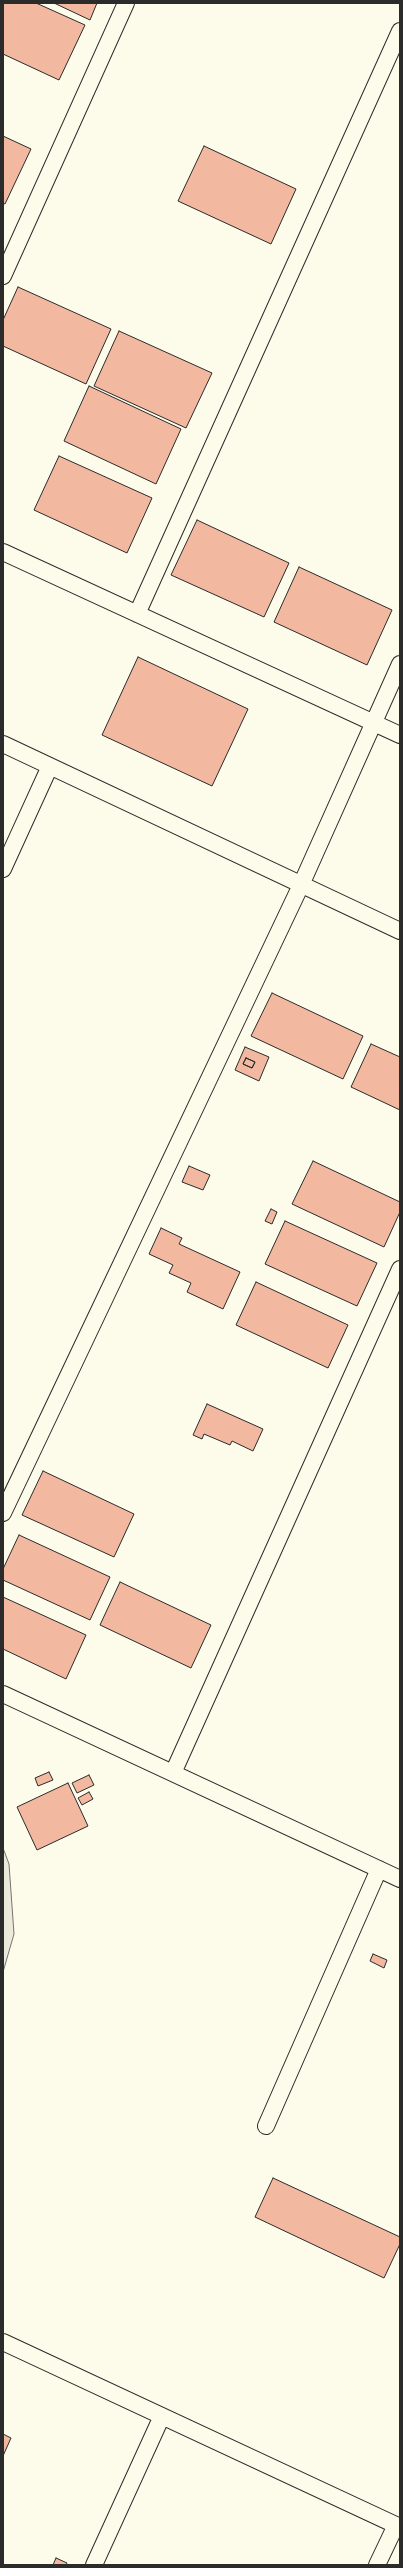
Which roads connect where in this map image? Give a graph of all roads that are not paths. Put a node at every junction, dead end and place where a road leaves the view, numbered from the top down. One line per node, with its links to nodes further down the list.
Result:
1 (126, 3): 3 (street)
2 (400, 31): 5 (street)
3 (3, 276)
4 (3, 552): 5 (street)
5 (137, 614): 7 (street)
6 (400, 664): 7 (street)
7 (374, 723): 8 (street); 12 (street)
8 (400, 735)
9 (3, 744): 10 (street)
10 (50, 766): 11 (street); 12 (street)
11 (3, 869)
12 (301, 886): 13 (street); 15 (street)
13 (400, 931)
14 (400, 1269): 17 (street)
15 (3, 1513)
16 (3, 1694): 17 (street)
17 (173, 1773): 18 (street)
18 (378, 1869): 19 (street); 20 (street)
19 (400, 1879)
20 (266, 2126)
21 (3, 2342): 22 (street)
22 (162, 2416): 23 (street); 24 (street)
23 (398, 2526): 25 (street)
24 (94, 2565)
25 (377, 2565)

